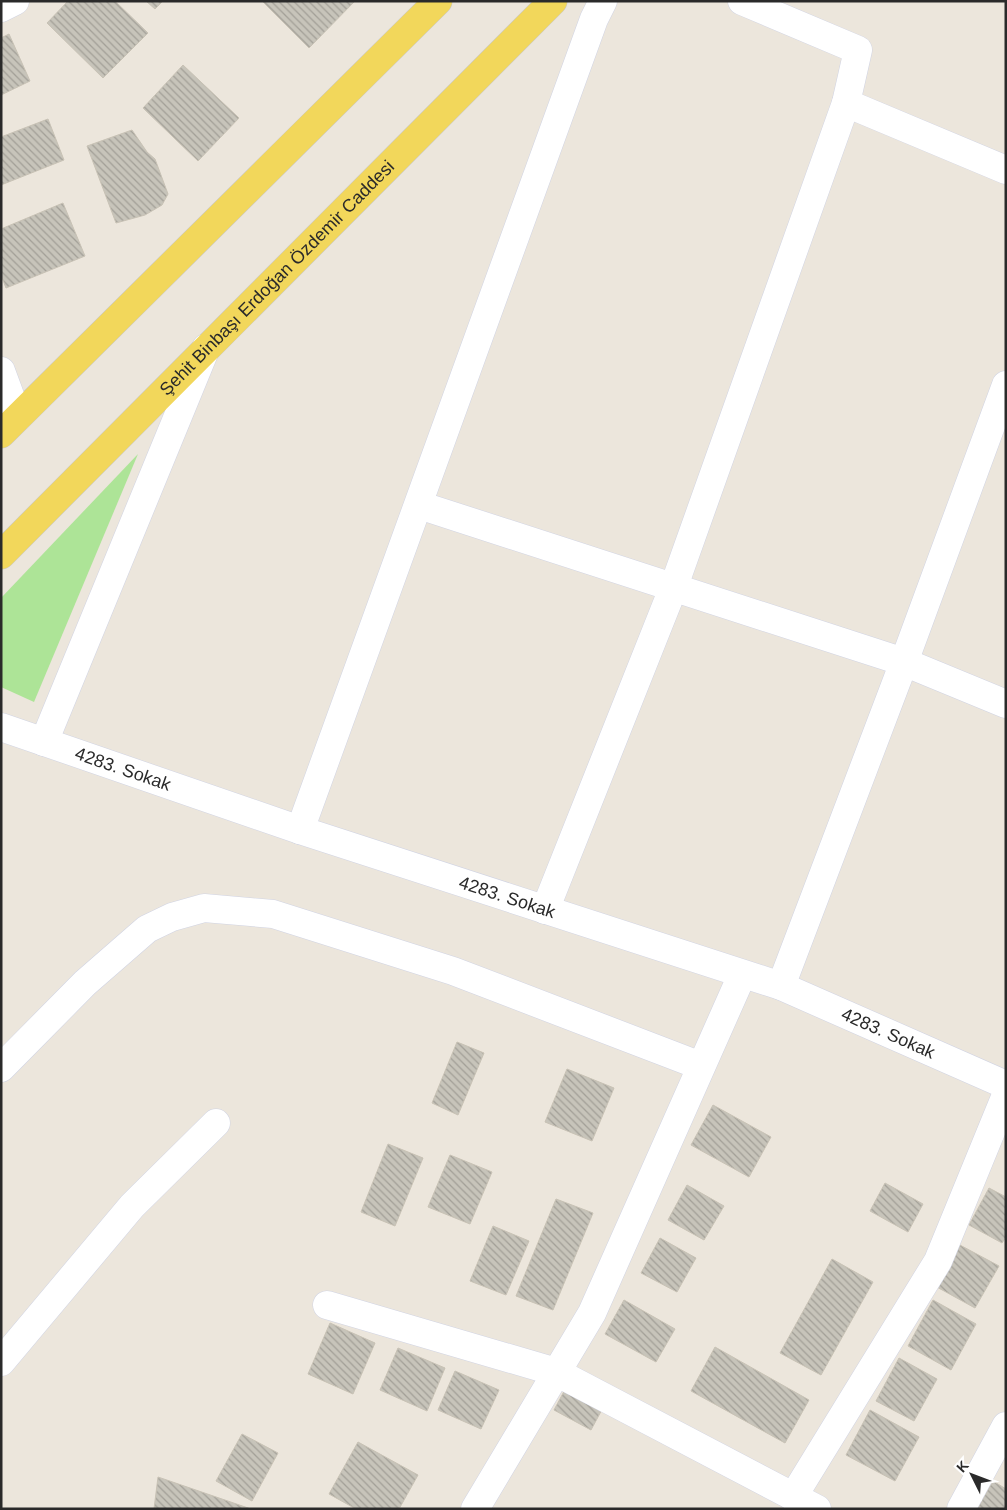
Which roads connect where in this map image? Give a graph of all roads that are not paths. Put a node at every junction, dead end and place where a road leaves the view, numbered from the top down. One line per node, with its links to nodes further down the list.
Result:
1 (15, 1): 6 (street)
2 (438, 1): 12 (main road)
3 (552, 1): 9 (main road, Şehit Binbaşı Erdoğan Özdemir Caddesi)
4 (603, 1): 13 (street)
5 (742, 1): 7 (street)
6 (1, 8)
7 (846, 104): 8 (street); 15 (street)
8 (1006, 170)
9 (206, 348): 14 (main road, Şehit Binbaşı Erdoğan Özdemir Caddesi); 19 (street)
10 (1, 371): 12 (street)
11 (1006, 385): 16 (street)
12 (10, 425)
13 (419, 505): 15 (street); 20 (street)
14 (1, 555)
15 (674, 586): 16 (street); 21 (street)
16 (904, 662): 17 (street); 23 (street)
17 (1006, 704)
18 (1, 727): 19 (street, 4283. Sokak)
19 (44, 742): 20 (street, 4283. Sokak)
20 (300, 830): 21 (street, 4283. Sokak)
21 (545, 910): 22 (street, 4283. Sokak)
22 (742, 975): 23 (street, 4283. Sokak); 24 (street)
23 (781, 986): 26 (street, 4283. Sokak)
24 (702, 1066): 25 (street); 31 (street)
25 (1, 1068)
26 (1006, 1085)
27 (1006, 1095): 33 (street)
28 (216, 1123): 30 (street)
29 (327, 1305): 31 (street)
30 (1, 1362)
31 (556, 1372): 33 (street); 34 (street)
32 (1006, 1426): 35 (street)
33 (805, 1503)
34 (475, 1509)
35 (962, 1509)

